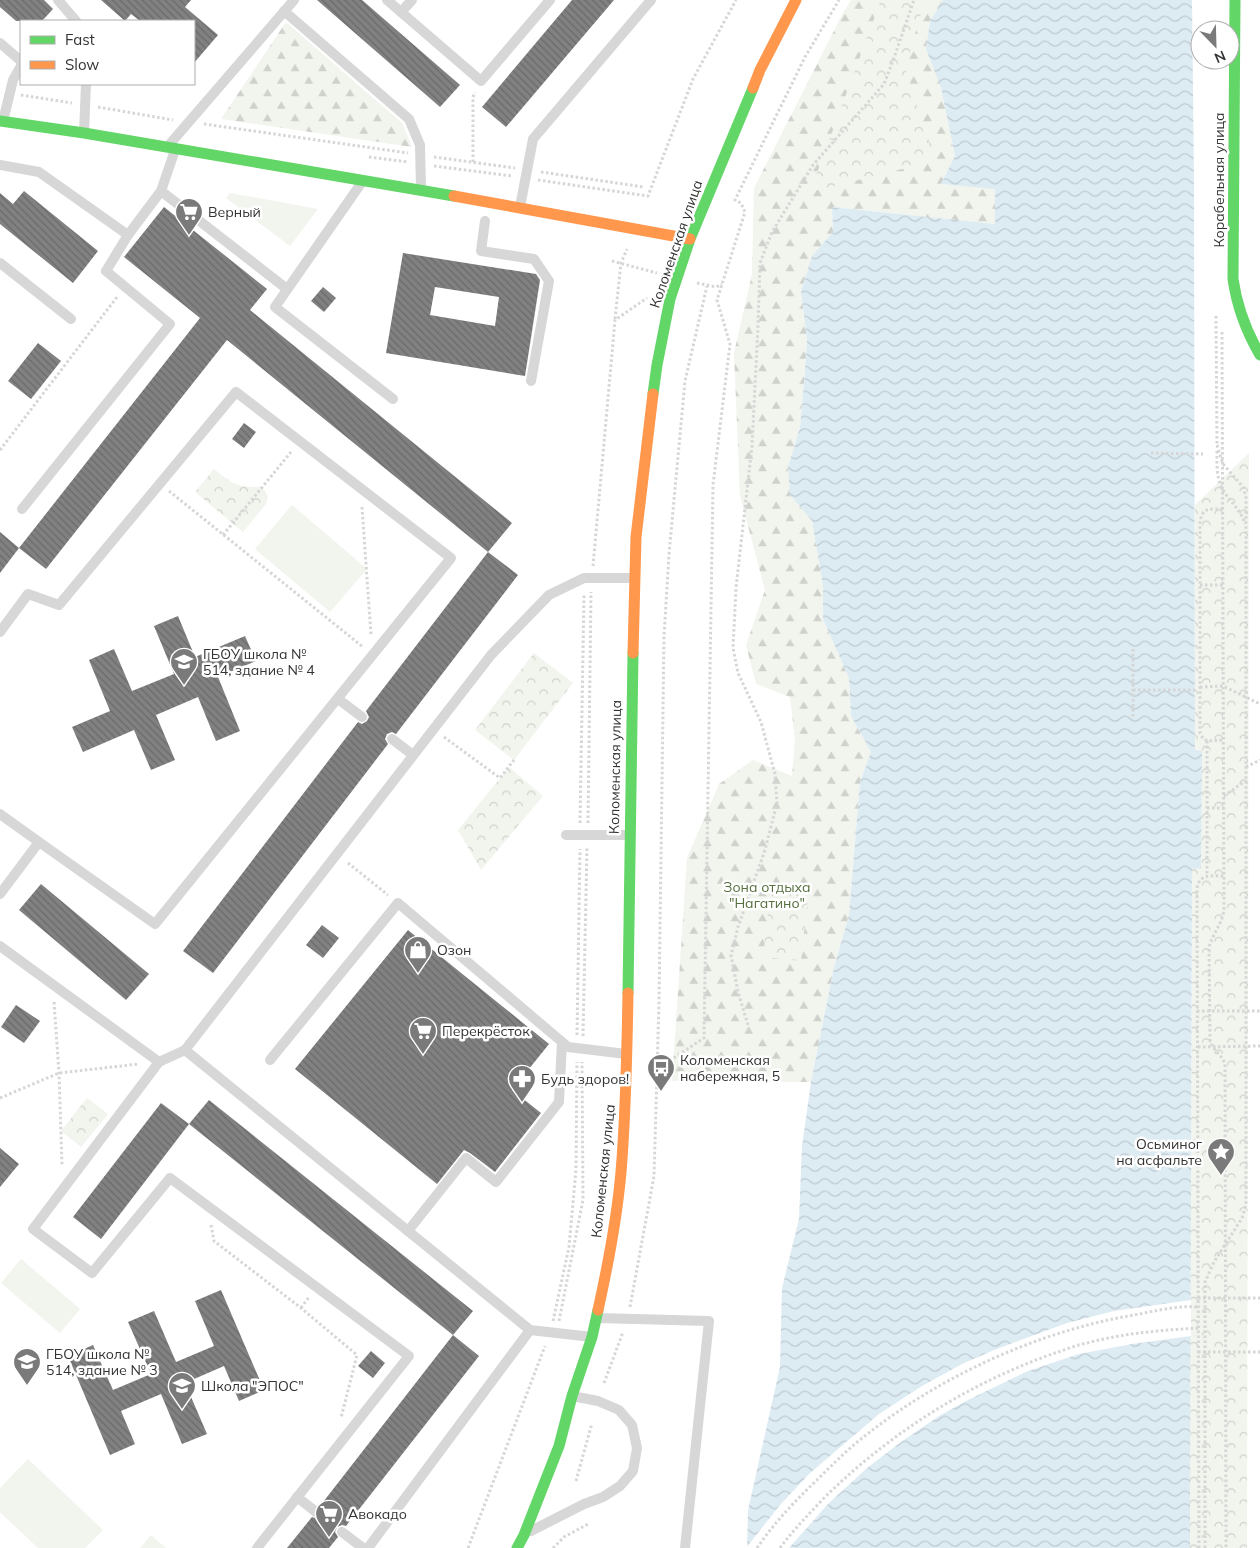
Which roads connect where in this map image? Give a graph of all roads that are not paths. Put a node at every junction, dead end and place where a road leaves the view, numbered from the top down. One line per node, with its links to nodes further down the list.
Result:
1 (59, 0): 11 (lane)
2 (294, 0): 9 (lane)
3 (387, 0): 10 (lane)
4 (412, 0): 10 (lane)
5 (550, 0): 10 (lane)
6 (650, 0): 23 (lane)
7 (796, 0): 26 (street, Коломенская улица)
8 (1235, 0): 30 (street, Корабельная улица)
9 (284, 11): 18 (lane); 21 (lane)
10 (402, 12)
11 (75, 20)
12 (0, 43): 13 (lane)
13 (20, 60)
14 (20, 68): 16 (lane)
15 (86, 85): 17 (lane)
16 (1, 121): 17 (street)
17 (84, 133): 18 (street)
18 (171, 149): 20 (street); 22 (lane)
19 (0, 165): 25 (lane)
20 (363, 181): 21 (street); 28 (lane)
21 (421, 190): 23 (street)
22 (161, 191): 25 (lane); 28 (lane)
23 (520, 208): 26 (street)
24 (485, 222): 31 (lane)
25 (128, 234): 33 (lane)
26 (690, 239): 34 (street, Коломенская улица)
27 (0, 263): 29 (lane)
28 (287, 289): 32 (lane)
29 (71, 319)
30 (1260, 355)
31 (532, 381)
32 (392, 399)
33 (22, 509)
34 (634, 578): 39 (lane); 42 (street, Коломенская улица)
35 (0, 632): 36 (lane)
36 (338, 699): 37 (lane); 43 (lane)
37 (362, 717)
38 (392, 739): 39 (lane)
39 (413, 755): 47 (lane)
40 (0, 814): 43 (lane)
41 (566, 835): 42 (lane)
42 (630, 835): 48 (street, Коломенская улица)
43 (39, 842): 44 (lane)
44 (0, 894)
45 (0, 946): 50 (lane)
46 (562, 1042): 48 (lane); 49 (lane); 51 (lane)
47 (185, 1050): 50 (lane); 51 (lane)
48 (627, 1054): 52 (street, Коломенская улица)
49 (270, 1060)
50 (159, 1062): 56 (lane)
51 (408, 1231): 53 (lane)
52 (596, 1318): 54 (street, Коломенская улица); 64 (lane)
53 (530, 1330): 54 (lane); 62 (lane)
54 (592, 1337): 55 (street, Коломенская улица)
55 (572, 1396): 59 (street, Коломенская улица); 59 (lane)
56 (297, 1497): 57 (lane); 60 (lane)
57 (316, 1512)
58 (342, 1532): 61 (lane)
59 (524, 1536): 63 (street, Коломенская улица)
60 (257, 1548)
61 (363, 1548)
62 (368, 1548)
63 (518, 1548)
64 (685, 1548)

